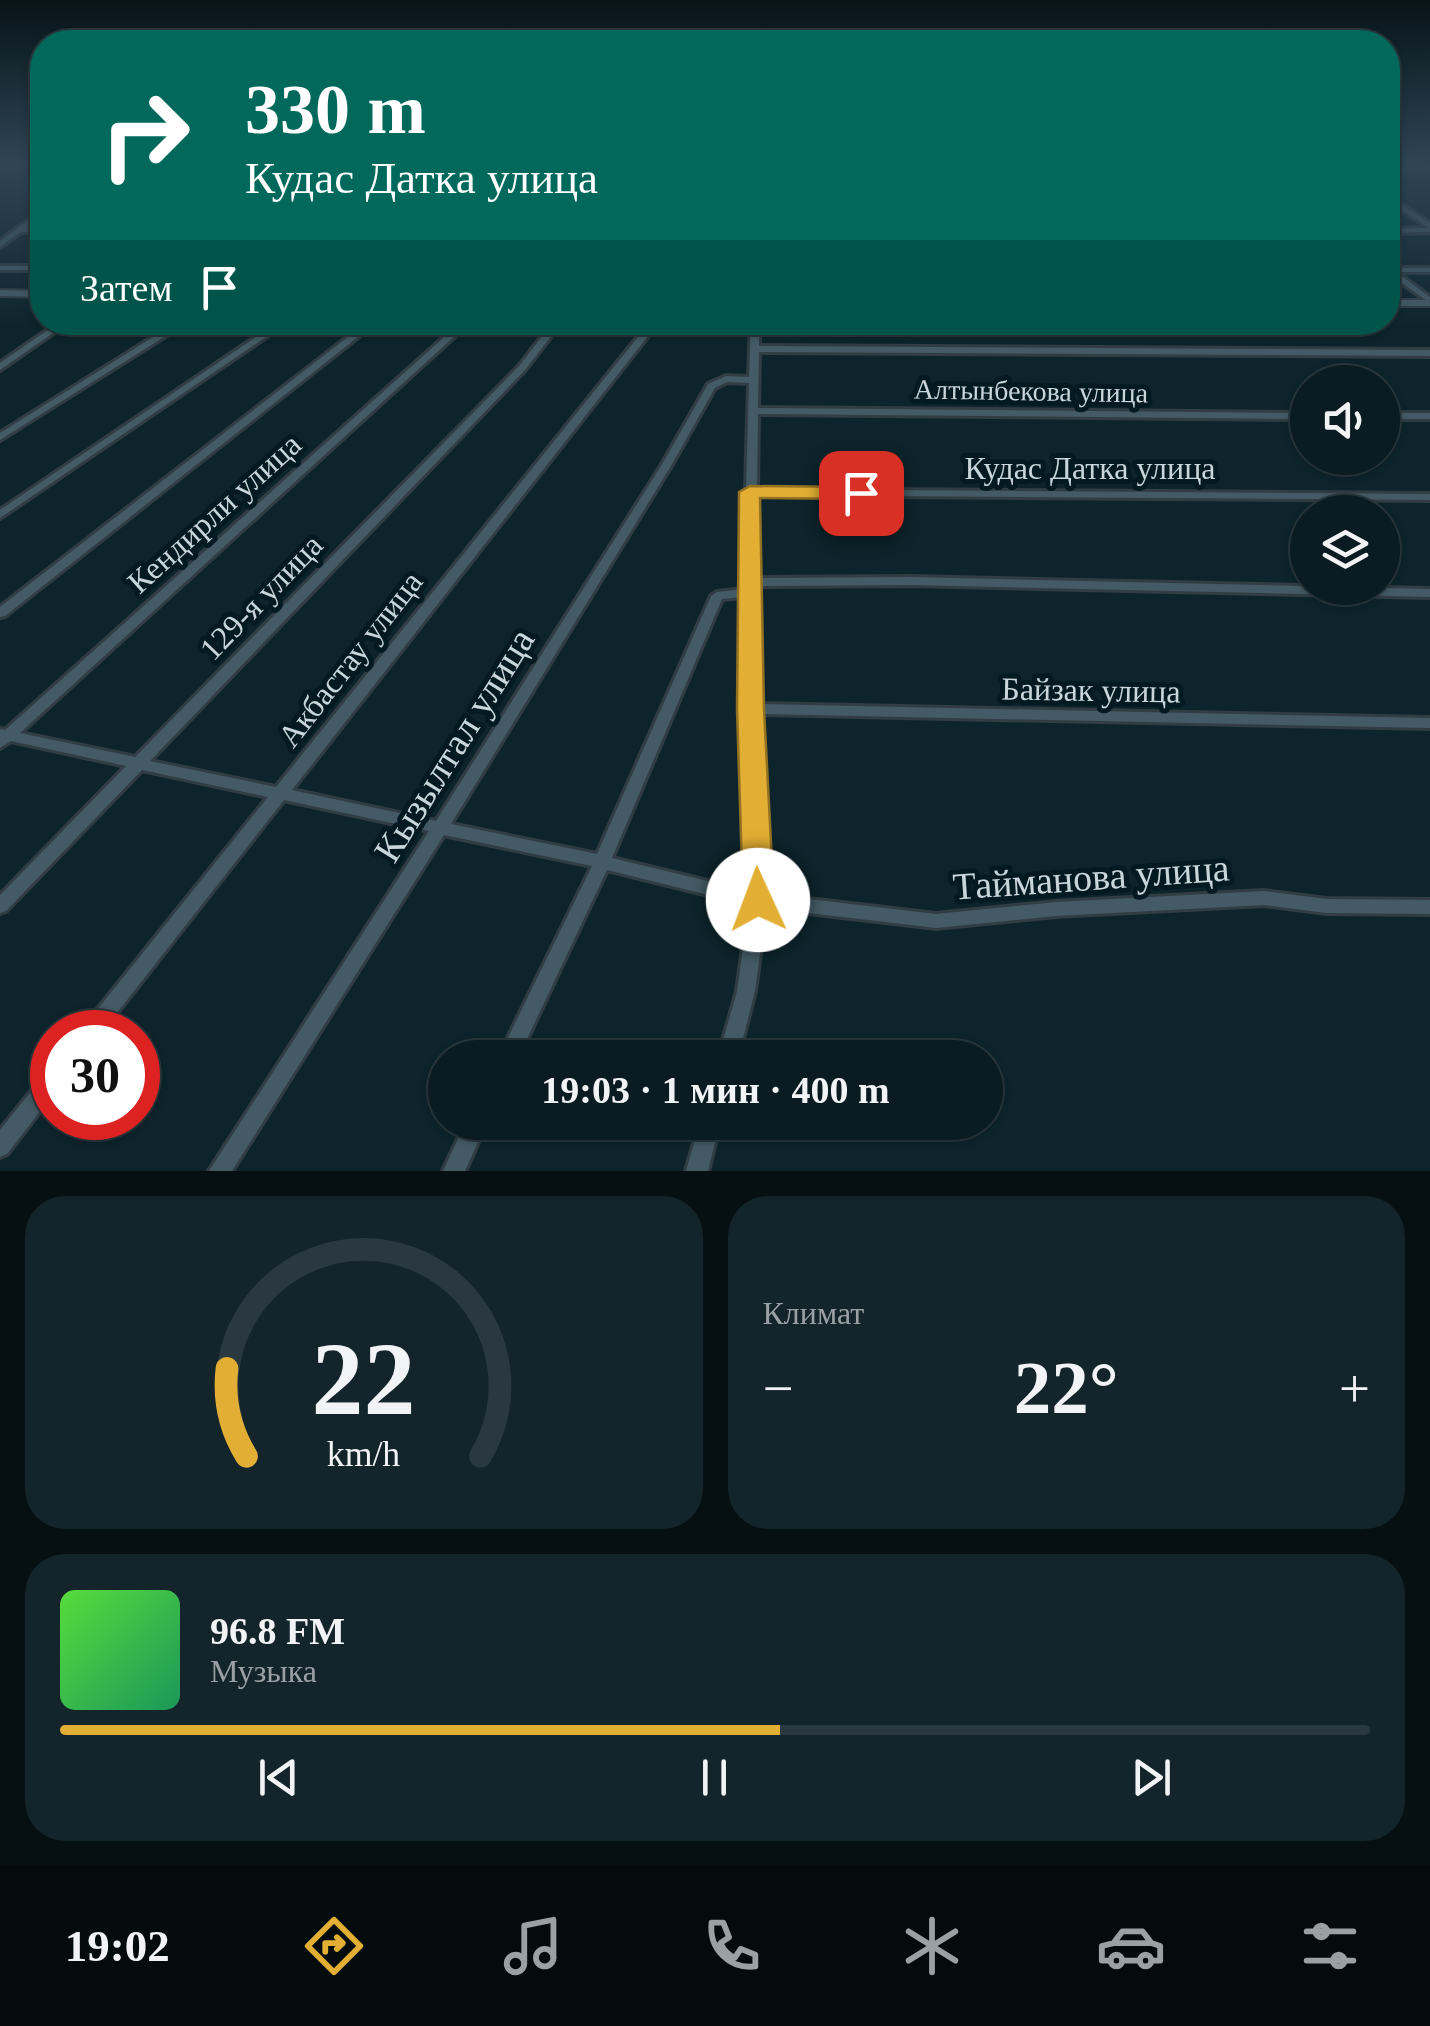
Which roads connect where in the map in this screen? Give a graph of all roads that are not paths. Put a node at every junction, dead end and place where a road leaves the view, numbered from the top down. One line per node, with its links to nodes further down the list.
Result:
1 (30, 222): 4 (street)
2 (1430, 228): 3 (street)
3 (1400, 229)
4 (21, 230): 5 (street); 6 (street)
5 (30, 230)
6 (0, 245)
7 (0, 268): 8 (street)
8 (30, 268)
9 (1400, 270): 10 (street)
10 (1430, 270)
11 (1400, 279): 14 (street)
12 (0, 293): 13 (main road)
13 (30, 294)
14 (1430, 302): 15 (main road)
15 (1400, 303)
16 (47, 335): 26 (street)
17 (163, 335): 32 (street)
18 (265, 335): 35 (street)
19 (356, 335): 38 (street)
20 (452, 335): 41 (street, Кендирли улица)
21 (548, 335): 42 (street, 129-я улица)
22 (645, 335): 43 (street, Акбастау улица)
23 (755, 335): 24 (street)
24 (756, 349): 25 (street); 27 (street)
25 (1430, 353)
26 (0, 368)
27 (753, 380): 28 (street); 44 (street, Кызылтал улица)
28 (754, 410): 29 (street, Алтынбекова улица); 33 (street)
29 (1290, 416)
30 (1400, 416): 31 (street)
31 (1430, 416)
32 (0, 437)
33 (750, 492): 34 (street, Кудас Датка улица); 36 (street)
34 (1430, 498)
35 (0, 516)
36 (750, 587): 37 (street); 39 (street); 45 (street)
37 (1430, 593)
38 (0, 613)
39 (750, 709): 40 (street, Байзак улица); 46 (street)
40 (1430, 723)
41 (3, 738): 42 (street, Тайманова улица)
42 (136, 764): 43 (street, Тайманова улица); 47 (street, 129-я улица)
43 (280, 796): 44 (street, Тайманова улица); 49 (street, Акбастау улица)
44 (440, 828): 45 (street, Тайманова улица); 56 (street, Кызылтал улица)
45 (602, 862): 46 (street, Тайманова улица); 50 (street)
46 (758, 900): 48 (street, Тайманова улица); 51 (street)
47 (0, 906)
48 (1430, 908)
49 (109, 1010)
50 (517, 1040)
51 (733, 1040)
52 (30, 1109): 55 (street)
53 (469, 1140): 57 (street)
54 (705, 1140): 58 (street)
55 (0, 1147)
56 (220, 1171)
57 (454, 1171)
58 (696, 1171)

